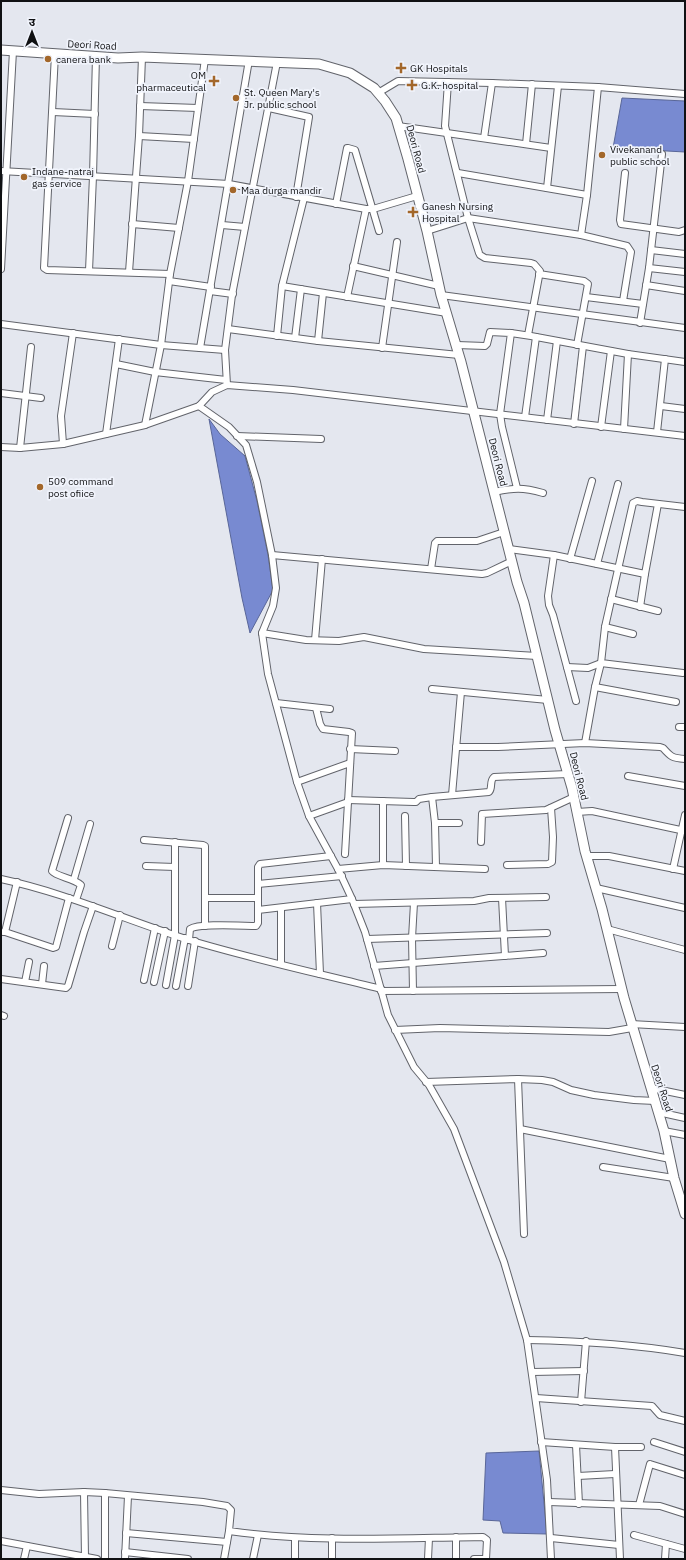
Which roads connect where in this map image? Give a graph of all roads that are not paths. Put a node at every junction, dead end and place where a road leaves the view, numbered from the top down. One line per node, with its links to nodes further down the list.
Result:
1 (1, 50): 2 (street, Deori Road)
2 (13, 51): 3 (street, Deori Road); 29 (street)
3 (55, 54): 4 (street, Deori Road); 19 (street)
4 (96, 56): 5 (street, Deori Road); 20 (street)
5 (142, 56): 6 (street, Deori Road); 16 (street)
6 (205, 59): 7 (street, Deori Road); 17 (street)
7 (249, 60): 8 (street, Deori Road); 36 (street)
8 (277, 62): 14 (street, Deori Road); 18 (street)
9 (448, 82): 10 (street); 14 (street); 22 (street)
10 (492, 83): 11 (street); 24 (street)
11 (532, 84): 12 (street); 26 (street)
12 (558, 86): 13 (street); 27 (street)
13 (598, 87): 15 (street); 39 (street)
14 (378, 93): 21 (street, Deori Road)
15 (685, 94)
16 (140, 106): 17 (street); 23 (street)
17 (198, 108): 25 (street)
18 (269, 108): 37 (street); 41 (street)
19 (53, 112): 20 (street); 32 (street)
20 (95, 114): 33 (street)
21 (398, 126): 22 (street); 40 (street, Deori Road)
22 (447, 132): 24 (street); 30 (street)
23 (139, 136): 25 (street); 34 (street)
24 (484, 138): 26 (street)
25 (194, 140): 35 (street)
26 (526, 144): 27 (street)
27 (551, 148): 38 (street)
28 (662, 154): 51 (street)
29 (4, 171): 32 (street); 61 (street)
30 (458, 173): 38 (street); 46 (street)
31 (625, 173): 51 (street)
32 (50, 174): 33 (street); 62 (street)
33 (93, 176): 34 (street); 62 (street)
34 (136, 178): 35 (street); 47 (street)
35 (188, 181): 36 (street); 50 (street)
36 (229, 184): 37 (street); 48 (street)
37 (253, 188): 41 (street); 49 (street)
38 (547, 188): 39 (street)
39 (587, 195): 55 (street)
40 (417, 196): 45 (street); 54 (street, Deori Road)
41 (296, 197): 42 (street)
42 (304, 198): 43 (street); 70 (street)
43 (336, 204): 44 (street); 45 (street)
44 (366, 209): 45 (street); 59 (street)
45 (373, 209): 53 (street)
46 (468, 218): 54 (street); 55 (street); 66 (street)
47 (132, 224): 50 (street); 63 (street)
48 (222, 225): 49 (street); 71 (street)
49 (245, 227): 76 (street)
50 (179, 228): 65 (street)
51 (654, 228): 52 (street); 57 (street)
52 (685, 230)
53 (379, 231)
54 (427, 231): 73 (street, Deori Road)
55 (581, 234): 79 (street)
56 (397, 242): 67 (street)
57 (651, 250): 58 (street); 60 (street)
58 (685, 254)
59 (353, 266): 67 (street); 77 (street)
60 (649, 268): 64 (street); 69 (street)
61 (1, 269)
62 (89, 271): 63 (street)
63 (129, 272): 65 (street)
64 (685, 272)
65 (170, 274): 68 (street)
66 (539, 274): 78 (street); 82 (street)
67 (392, 275): 73 (street); 80 (street)
68 (170, 281): 71 (street); 98 (street)
69 (646, 285): 74 (street); 81 (street)
70 (282, 286): 72 (street); 92 (street)
71 (210, 289): 76 (street); 102 (street)
72 (301, 289): 75 (street); 94 (street)
73 (440, 290): 82 (street); 83 (street, Deori Road)
74 (685, 291)
75 (323, 293): 77 (street); 96 (street)
76 (233, 294): 88 (street)
77 (347, 297): 80 (street)
78 (586, 297): 79 (street); 84 (street)
79 (623, 301): 81 (street)
80 (388, 303): 83 (street); 103 (street)
81 (643, 304): 85 (street)
82 (534, 307): 84 (street); 91 (street)
83 (447, 313): 99 (street, Deori Road)
84 (583, 314): 85 (street); 100 (street)
85 (640, 323): 87 (street)
86 (1, 324): 89 (street)
87 (685, 328)
88 (228, 329): 92 (street); 104 (street)
89 (73, 333): 95 (street); 132 (street)
90 (511, 333): 91 (street); 99 (street); 120 (street)
91 (528, 335): 93 (street)
92 (276, 336): 94 (street)
93 (536, 337): 97 (street); 121 (street)
94 (295, 338): 96 (street)
95 (119, 339): 98 (street); 110 (street)
96 (318, 341): 103 (street)
97 (557, 341): 100 (street); 122 (street)
98 (161, 345): 102 (street); 111 (street)
99 (457, 345): 107 (street, Deori Road)
100 (580, 345): 105 (street); 123 (street)
101 (31, 347): 114 (street)
102 (200, 348): 104 (street)
103 (382, 348): 107 (street)
104 (225, 350): 112 (street)
105 (611, 351): 106 (street); 125 (street)
106 (628, 354): 108 (street); 126 (street)
107 (459, 355): 119 (street, Deori Road)
108 (664, 359): 109 (street); 117 (street)
109 (685, 362)
110 (116, 364): 111 (street); 128 (street)
111 (155, 372): 112 (street); 124 (street)
112 (227, 382): 116 (street); 119 (street)
113 (1, 393): 114 (street)
114 (25, 396): 115 (street); 134 (street)
115 (41, 398)
116 (199, 406): 124 (street); 129 (street)
117 (661, 406): 118 (street); 127 (street)
118 (685, 409)
119 (474, 411): 120 (street); 138 (street, Deori Road)
120 (500, 414): 121 (street); 137 (street)
121 (525, 417): 122 (street)
122 (547, 420): 123 (street)
123 (574, 424): 125 (street)
124 (145, 425): 128 (street)
125 (602, 427): 126 (street)
126 (624, 429): 127 (street)
127 (657, 432): 130 (street)
128 (106, 434): 132 (street)
129 (237, 436): 131 (street); 144 (street)
130 (685, 436)
131 (321, 440)
132 (63, 444): 134 (street)
133 (1, 447): 134 (street)
134 (20, 448)
135 (592, 481): 147 (street)
136 (618, 484): 149 (street)
137 (517, 488): 138 (street); 139 (street)
138 (494, 492): 142 (street, Deori Road)
139 (543, 493)
140 (658, 504): 141 (street); 150 (street); 152 (street)
141 (685, 507)
142 (504, 532): 143 (street, Deori Road); 151 (street)
143 (509, 549): 145 (street); 148 (street, Deori Road)
144 (272, 554): 146 (street); 157 (street)
145 (554, 555): 147 (street); 162 (street)
146 (322, 559): 151 (street); 159 (street)
147 (570, 559): 149 (street)
148 (512, 562): 151 (street); 160 (street, Deori Road)
149 (597, 564): 150 (street)
150 (618, 567): 152 (street); 153 (street)
151 (431, 569)
152 (645, 574): 154 (street)
153 (611, 599): 154 (street); 156 (street)
154 (640, 607): 155 (street)
155 (658, 611)
156 (605, 627): 158 (street); 161 (street)
157 (262, 633): 159 (street); 170 (street)
158 (633, 634)
159 (315, 640): 160 (street)
160 (537, 656): 167 (street, Deori Road)
161 (601, 663): 162 (street); 163 (street); 164 (street)
162 (567, 666): 168 (street)
163 (683, 673)
164 (595, 687): 169 (street); 173 (street)
165 (432, 689): 166 (street)
166 (461, 692): 167 (street); 175 (street)
167 (548, 700): 174 (street, Deori Road)
168 (576, 701)
169 (676, 702)
170 (276, 703): 171 (street); 182 (street)
171 (316, 708): 172 (street); 176 (street)
172 (330, 710)
173 (585, 743): 174 (street); 178 (street)
174 (560, 744): 175 (street); 180 (street, Deori Road)
175 (456, 747): 184 (street)
176 (350, 749): 177 (street); 179 (street)
177 (395, 751)
178 (685, 759)
179 (350, 763): 182 (street); 187 (street)
180 (568, 774): 184 (street); 186 (street, Deori Road)
181 (628, 776): 183 (street)
182 (297, 782): 192 (street)
183 (685, 786)
184 (452, 795): 185 (street)
185 (432, 797): 188 (street); 196 (street)
186 (574, 797): 189 (street); 190 (street, Deori Road)
187 (348, 801): 188 (street); 192 (street); 202 (street)
188 (383, 801): 205 (street)
189 (551, 808): 201 (street); 206 (street)
190 (577, 812): 198 (street); 204 (street, Deori Road)
191 (685, 815): 198 (street)
192 (309, 816): 203 (street)
193 (405, 816): 208 (street)
194 (68, 818): 217 (street)
195 (459, 822): 196 (street)
196 (434, 823): 210 (street)
197 (90, 824): 217 (street)
198 (684, 830): 213 (street)
199 (144, 840): 200 (street)
200 (175, 842): 209 (street); 223 (street)
201 (480, 842)
202 (345, 854)
203 (331, 856): 211 (street); 219 (street)
204 (587, 856): 213 (street); 220 (street, Deori Road)
205 (383, 865): 208 (street); 211 (street)
206 (507, 865)
207 (146, 866): 209 (street)
208 (406, 866): 210 (street)
209 (175, 867): 242 (street)
210 (436, 867): 212 (street)
211 (338, 868): 215 (street)
212 (485, 869)
213 (673, 869): 214 (street)
214 (685, 871)
215 (342, 876): 219 (street); 227 (street)
216 (1, 879): 218 (street)
217 (74, 879): 226 (street)
218 (17, 882): 222 (street); 239 (street)
219 (258, 884): 224 (street)
220 (596, 888): 232 (street); 237 (street, Deori Road)
221 (546, 897): 225 (street)
222 (69, 898): 226 (street); 239 (street)
223 (205, 898): 224 (street); 235 (street)
224 (258, 898): 233 (street)
225 (502, 898): 228 (street); 241 (street)
226 (76, 900): 230 (street)
227 (353, 901): 228 (street); 229 (street); 244 (street)
228 (414, 902): 243 (street)
229 (317, 903): 231 (street); 255 (street)
230 (93, 906): 234 (street); 260 (street)
231 (281, 908): 233 (street); 252 (street)
232 (685, 908)
233 (258, 910): 235 (street)
234 (120, 916): 236 (street); 246 (street)
235 (206, 926): 245 (street)
236 (155, 928): 238 (street); 257 (street)
237 (607, 929): 247 (street); 264 (street, Deori Road)
238 (165, 931): 242 (street); 259 (street)
239 (3, 932)
240 (547, 933): 241 (street)
241 (504, 934): 243 (street); 249 (street)
242 (175, 935): 245 (street); 261 (street)
243 (412, 938): 244 (street); 251 (street)
244 (367, 939): 254 (street)
245 (190, 940): 252 (street); 262 (street); 263 (street)
246 (112, 946)
247 (685, 950)
248 (543, 953): 249 (street)
249 (505, 956): 251 (street)
250 (29, 962): 258 (street)
251 (413, 963): 254 (street); 266 (street)
252 (281, 964): 255 (street)
253 (44, 966): 260 (street)
254 (374, 966): 265 (street)
255 (320, 974): 265 (street)
256 (1, 979): 258 (street)
257 (144, 980)
258 (25, 982): 260 (street)
259 (154, 982)
260 (42, 984)
261 (166, 985)
262 (176, 986)
263 (188, 986)
264 (622, 989): 266 (street); 267 (street, Deori Road)
265 (381, 990): 266 (street); 269 (street)
266 (413, 991)
267 (632, 1026): 268 (street); 269 (street); 272 (street, Deori Road)
268 (685, 1027)
269 (395, 1030): 271 (street)
270 (518, 1079): 271 (street); 274 (street); 277 (street)
271 (426, 1082): 285 (street)
272 (651, 1088): 273 (street); 274 (street, Deori Road)
273 (685, 1095)
274 (654, 1101): 275 (street, Deori Road)
275 (658, 1112): 276 (street); 278 (street, Deori Road)
276 (685, 1118)
277 (520, 1129): 280 (street); 284 (street)
278 (664, 1131): 279 (street); 280 (street, Deori Road)
279 (685, 1136)
280 (670, 1158): 282 (street, Deori Road)
281 (603, 1167): 282 (street)
282 (674, 1178): 283 (street, Deori Road)
283 (685, 1214)
284 (524, 1234)
285 (527, 1340): 286 (street); 288 (street)
286 (586, 1342): 287 (street); 289 (street)
287 (685, 1353)
288 (532, 1372): 289 (street); 290 (street)
289 (584, 1372): 291 (street)
290 (536, 1398): 291 (street); 293 (street)
291 (581, 1402): 292 (street)
292 (685, 1421)
293 (541, 1442): 295 (street); 306 (street)
294 (654, 1442): 298 (street)
295 (576, 1445): 296 (street); 301 (street)
296 (614, 1447): 297 (street); 299 (street)
297 (641, 1447)
298 (685, 1452)
299 (615, 1474): 301 (street); 308 (street)
300 (685, 1475): 309 (street)
301 (578, 1476): 307 (street)
302 (1, 1490): 303 (street)
303 (84, 1492): 304 (street); 328 (street)
304 (105, 1494): 305 (street); 332 (street)
305 (128, 1496): 311 (street); 312 (street)
306 (549, 1502): 307 (street); 319 (street)
307 (579, 1504): 308 (street)
308 (616, 1504): 309 (street); 323 (street)
309 (639, 1505): 310 (street)
310 (685, 1514)
311 (229, 1531): 313 (street); 321 (street)
312 (126, 1532): 321 (street); 327 (street)
313 (258, 1535): 316 (street); 336 (street)
314 (634, 1535): 322 (street)
315 (456, 1537): 318 (street); 340 (street); 342 (street)
316 (295, 1538): 317 (street); 337 (street)
317 (332, 1538): 318 (street); 338 (street)
318 (429, 1538): 339 (street)
319 (551, 1538): 323 (street); 343 (street)
320 (1, 1541): 324 (street)
321 (227, 1542): 335 (street)
322 (666, 1544): 325 (street); 345 (street)
323 (619, 1545): 344 (street)
324 (27, 1546): 326 (street); 329 (street)
325 (685, 1549)
326 (58, 1552): 328 (street); 330 (street)
327 (125, 1552): 333 (street); 334 (street)
328 (85, 1557): 331 (street)
329 (24, 1559)
330 (56, 1559)
331 (97, 1559)
332 (105, 1559)
333 (125, 1559)
334 (188, 1559)
335 (224, 1559)
336 (253, 1559)
337 (295, 1559)
338 (332, 1559)
339 (428, 1559)
340 (456, 1559)
341 (474, 1559): 342 (street)
342 (486, 1559)
343 (551, 1559)
344 (620, 1559)
345 (665, 1559)

